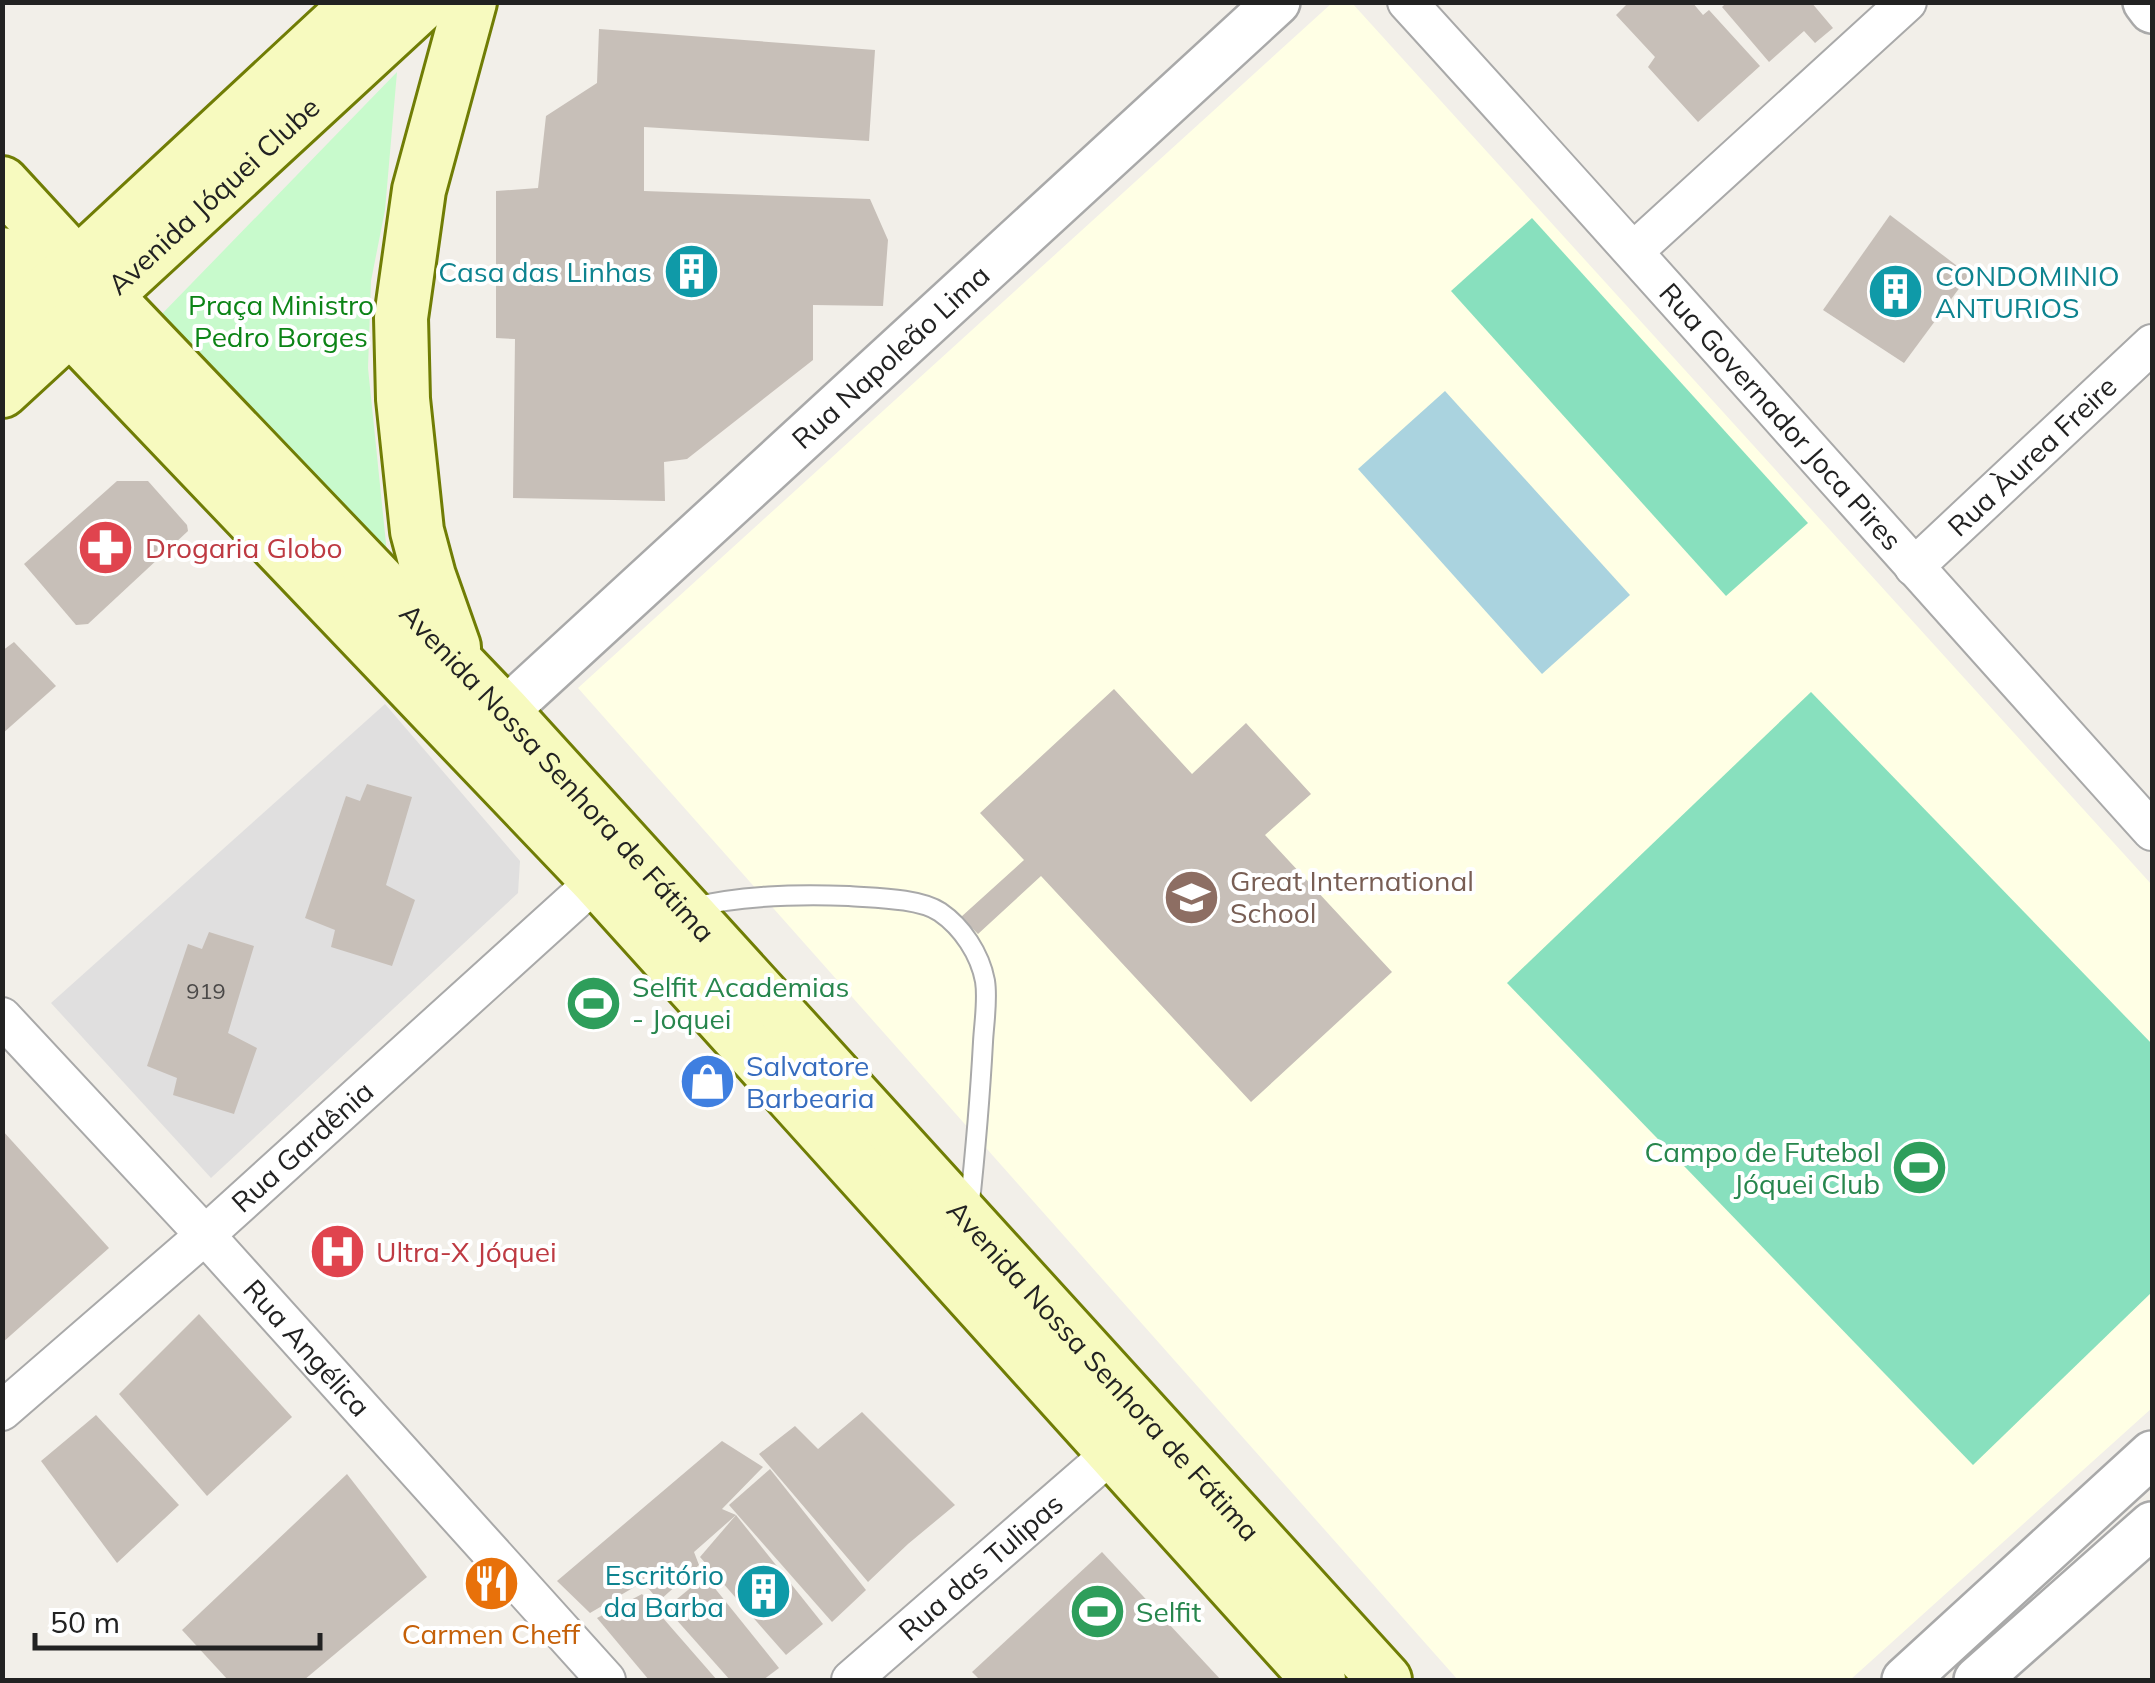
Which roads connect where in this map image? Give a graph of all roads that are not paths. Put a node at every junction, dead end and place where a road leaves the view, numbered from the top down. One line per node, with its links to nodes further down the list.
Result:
1 (360, 2): 12 (main road, Avenida Jóquei Clube)
2 (424, 2): 12 (main road, Avenida Jóquei Clube)
3 (470, 2): 17 (main road)
4 (1276, 2): 18 (street, Rua Napoleão Lima)
5 (1407, 2): 10 (street, Rua Governador Joca Pires)
6 (1907, 2): 10 (street)
7 (2146, 2): 8 (street)
8 (2152, 10)
9 (2, 183): 12 (main road, Avenida Nossa Senhora de Fátima)
10 (1634, 251): 16 (street, Rua Governador Joca Pires)
11 (2, 254): 12 (main road, Avenida Nossa Senhora de Fátima)
12 (74, 296): 13 (main road, Avenida Jóquei Clube); 15 (main road, Avenida Jóquei Clube); 17 (main road, Avenida Nossa Senhora de Fátima); 20 (main road, Avenida Nossa Senhora de Fátima)
13 (2, 330)
14 (2152, 344): 16 (street, Rua Àurea Freire)
15 (2, 391)
16 (1914, 567): 19 (street, Rua Governador Joca Pires)
17 (462, 667): 18 (main road, Avenida Nossa Senhora de Fátima)
18 (504, 712): 21 (main road, Avenida Nossa Senhora de Fátima)
19 (2152, 831)
20 (597, 880): 24 (street, Rua Gardênia); 26 (main road, Avenida Nossa Senhora de Fátima)
21 (684, 910): 23 (main road, Avenida Nossa Senhora de Fátima); 23 (lane)
22 (2, 1017): 24 (street, Rua Angélica)
23 (967, 1221): 34 (main road, Avenida Nossa Senhora de Fátima)
24 (205, 1235): 25 (street, Rua Gardênia); 31 (street, Rua Angélica)
25 (2, 1411)
26 (1113, 1452): 32 (street, Rua das Tulipas); 33 (main road, Avenida Nossa Senhora de Fátima)
27 (2152, 1454): 29 (street)
28 (2152, 1525): 30 (street)
29 (2036, 1560): 30 (street); 35 (street)
30 (2070, 1598): 36 (street)
31 (606, 1680)
32 (851, 1680)
33 (1319, 1680)
34 (1385, 1680)
35 (1905, 1680)
36 (1976, 1680)

